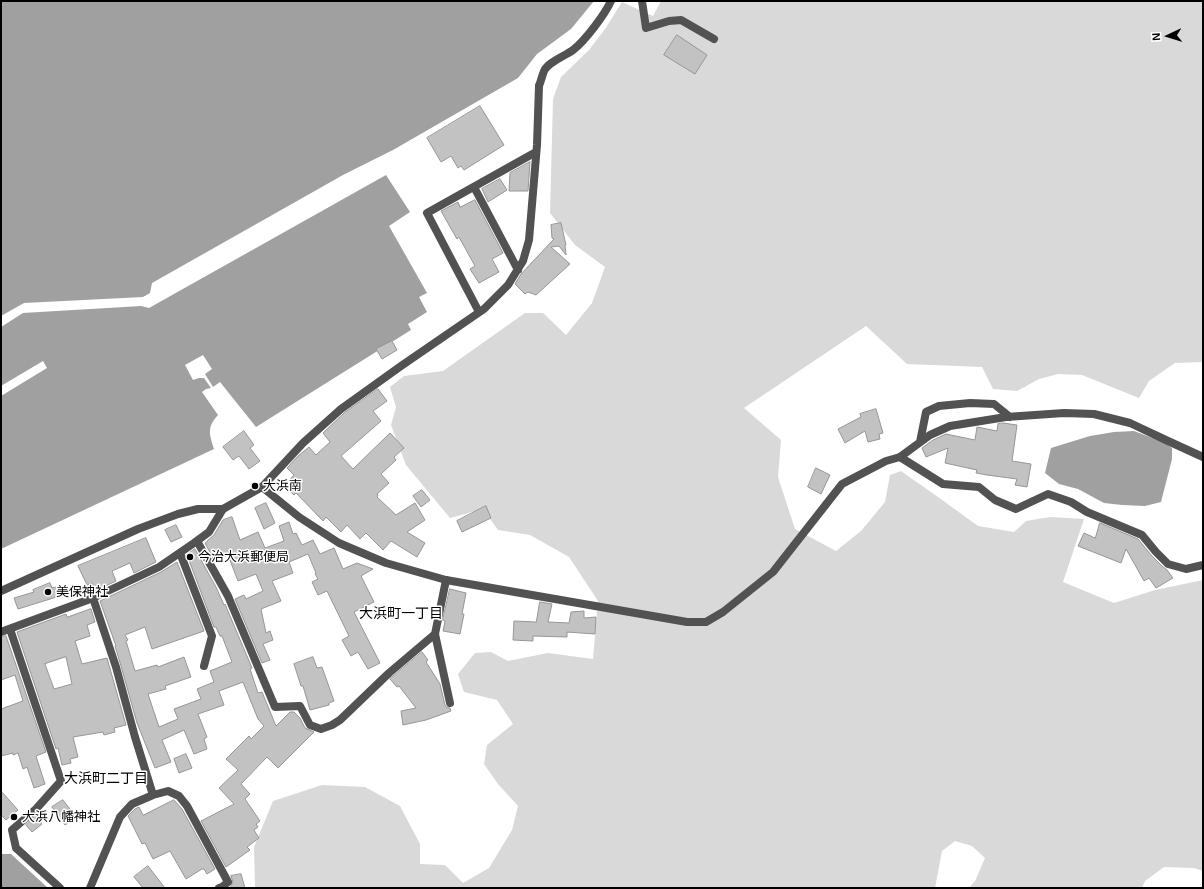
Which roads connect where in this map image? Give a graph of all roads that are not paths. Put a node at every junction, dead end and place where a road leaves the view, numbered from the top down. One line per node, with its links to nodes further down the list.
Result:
1 (611, 1): 4 (street)
2 (642, 1): 3 (street)
3 (714, 39)
4 (536, 152): 5 (street); 6 (street)
5 (474, 187): 6 (street); 7 (street)
6 (518, 270): 7 (street)
7 (479, 312): 12 (street)
8 (1010, 417): 9 (street); 9 (street); 10 (street)
9 (920, 442): 11 (street)
10 (1203, 456)
11 (900, 457): 16 (street); 17 (street)
12 (262, 487): 13 (street); 17 (street)
13 (223, 509): 14 (street); 18 (street)
14 (197, 541): 15 (street); 22 (street)
15 (180, 553): 19 (street); 23 (street)
16 (1203, 565)
17 (446, 580): 22 (street)
18 (1, 591)
19 (93, 598): 20 (street); 25 (street)
20 (10, 629): 21 (street); 26 (street)
21 (1, 632)
22 (435, 634): 24 (street)
23 (204, 666)
24 (450, 703)
25 (153, 795): 27 (street); 28 (street)
26 (60, 888)
27 (90, 888)
28 (219, 888)

